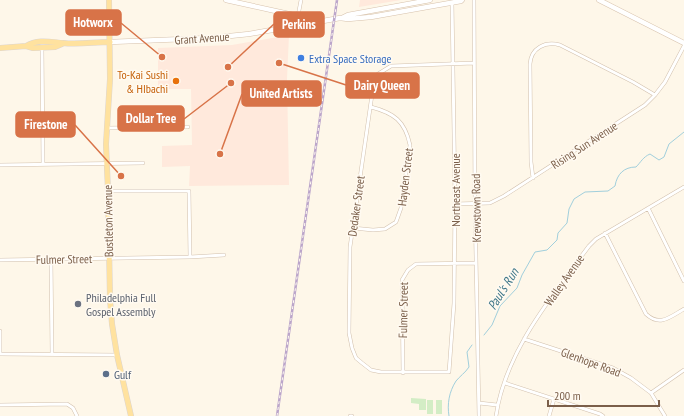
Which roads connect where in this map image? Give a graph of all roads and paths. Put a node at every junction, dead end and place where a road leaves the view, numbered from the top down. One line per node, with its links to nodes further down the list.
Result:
1 (109, 0): 14 (main road, Bustleton Avenue)
2 (226, 0): 9 (main road)
3 (301, 0): 10 (street)
4 (430, 0): 11 (main road, Grant Avenue)
5 (462, 0): 8 (main road, Grant Avenue)
6 (474, 0): 20 (street, Krewstown Road)
7 (599, 0): 16 (main road)
8 (452, 3): 11 (main road, Grant Avenue); 21 (street, Northeast Avenue)
9 (285, 13): 10 (main road); 13 (main road)
10 (298, 16): 12 (main road)
11 (340, 18): 12 (main road, Grant Avenue)
12 (318, 22): 13 (main road, Grant Avenue)
13 (296, 25): 14 (main road, Grant Avenue)
14 (110, 42): 15 (main road, Grant Avenue); 25 (main road, Bustleton Avenue)
15 (63, 44): 17 (main road, Grant Avenue); 19 (main road, Grant Avenue)
16 (684, 45): 22 (street, Rising Sun Avenue)
17 (26, 46): 18 (main road, Grant Avenue); 19 (main road, Grant Avenue)
18 (0, 48)
19 (42, 48): 28 (street)
20 (474, 63): 21 (street); 34 (street, Krewstown Road)
21 (453, 64): 23 (street, Dedaker Street); 33 (street, Northeast Avenue)
22 (655, 95): 30 (street, Rising Sun Avenue); 30 (street)
23 (371, 107): 36 (street, Dedaker Street); 36 (street, Hayden Street)
24 (188, 127): 25 (street)
25 (107, 128): 26 (main road, Bustleton Avenue)
26 (107, 163): 27 (street); 28 (street); 32 (main road, Bustleton Avenue)
27 (143, 163)
28 (43, 164): 29 (street)
29 (0, 165)
30 (533, 178): 34 (street, Rising Sun Avenue)
31 (684, 187): 35 (street, Walley Avenue)
32 (108, 191): 39 (street); 40 (main road, Bustleton Avenue)
33 (455, 204): 34 (street, Rising Sun Avenue); 43 (street, Northeast Avenue)
34 (475, 204): 44 (street, Krewstown Road)
35 (648, 208): 37 (street, Walley Avenue); 45 (street)
36 (353, 228): 53 (street, Dedaker Street)
37 (605, 233): 46 (street); 48 (street, Walley Avenue)
38 (224, 255): 39 (street, Fulmer Street)
39 (190, 257): 40 (street, Fulmer Street)
40 (109, 258): 41 (street, Fulmer Street); 51 (main road, Bustleton Avenue)
41 (51, 259): 42 (street, Fulmer Street); 50 (street)
42 (0, 260)
43 (454, 263): 44 (street, Fulmer Street); 53 (street, Fulmer Street); 53 (street, Northeast Avenue)
44 (476, 263): 57 (street, Krewstown Road)
45 (684, 281)
46 (684, 309)
47 (0, 331): 49 (street)
48 (524, 338): 54 (street, Walley Avenue); 55 (street, Glenhope Road)
49 (0, 354): 50 (street)
50 (52, 354): 51 (street)
51 (117, 354): 61 (main road, Bustleton Avenue)
52 (684, 370): 55 (street)
53 (403, 373)
54 (505, 383): 56 (street); 59 (street, Walley Avenue)
55 (651, 393): 66 (street, Glenhope Road)
56 (554, 399): 64 (street); 65 (street)
57 (479, 403): 59 (street); 62 (street, Krewstown Road)
58 (0, 404): 60 (street)
59 (497, 405): 63 (street, Walley Avenue)
60 (77, 416)
61 (131, 416)
62 (479, 416)
63 (496, 416)
64 (549, 416)
65 (603, 416)
66 (665, 416)

